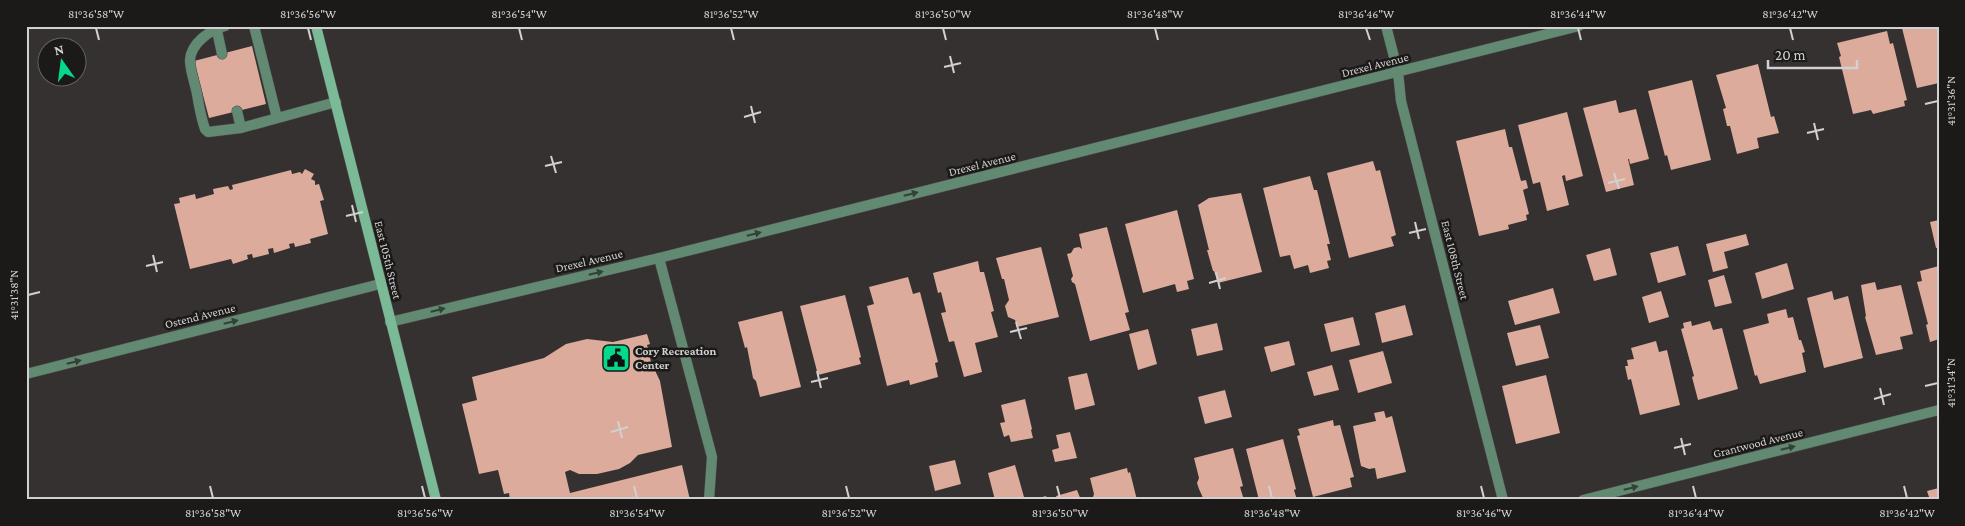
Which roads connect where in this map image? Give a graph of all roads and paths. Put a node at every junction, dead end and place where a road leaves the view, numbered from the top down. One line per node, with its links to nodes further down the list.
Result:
1 (254, 26): 10 (street)
2 (316, 26): 8 (main road, East 105th Street)
3 (1386, 26): 7 (street, East 108th Street)
4 (1579, 26): 7 (street, Drexel Avenue)
5 (219, 27): 6 (street); 11 (street)
6 (222, 54)
7 (1398, 72): 12 (street, Drexel Avenue, one-way to 7); 19 (street, East 108th Street)
8 (336, 102): 10 (street); 13 (main road, East 105th Street)
9 (237, 111): 11 (street)
10 (277, 118): 11 (street)
11 (241, 128)
12 (659, 258): 14 (street, Drexel Avenue, one-way to 12); 18 (street)
13 (380, 284): 14 (main road, East 105th Street); 15 (street, Ostend Avenue, one-way to 13)
14 (390, 322): 17 (main road, East 105th Street)
15 (26, 374)
16 (1939, 410): 20 (street, Grantwood Avenue, one-way to 16)
17 (436, 500)
18 (709, 500)
19 (1503, 500)
20 (1584, 500)

